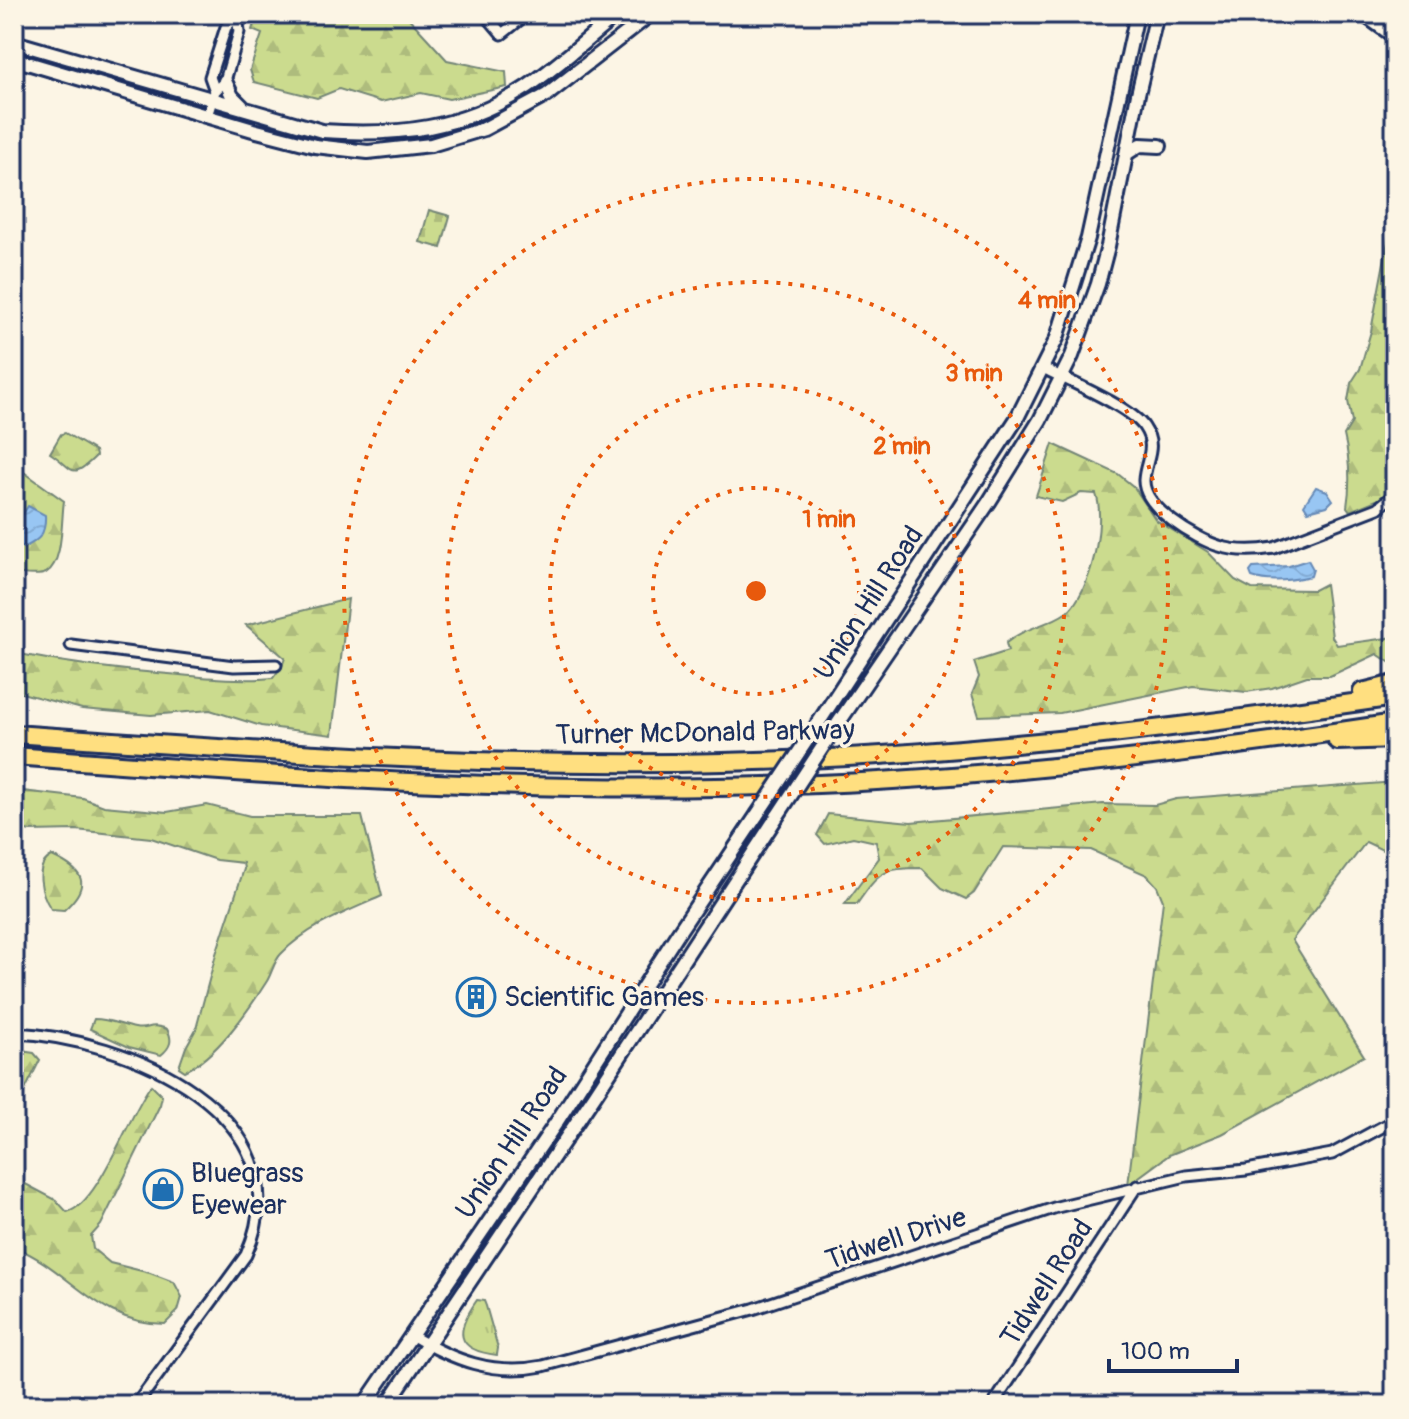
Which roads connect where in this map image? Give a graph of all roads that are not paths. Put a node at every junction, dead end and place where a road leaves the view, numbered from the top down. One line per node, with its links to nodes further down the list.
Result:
1 (485, 14): 2 (street)
2 (527, 14)
3 (618, 14): 14 (street)
4 (650, 14): 15 (street)
5 (1137, 14): 18 (street, Union Hill Road)
6 (1157, 14): 16 (street, Union Hill Road)
7 (1363, 14): 9 (street)
8 (236, 16): 12 (street); 13 (street)
9 (1395, 37)
10 (14, 42): 13 (street)
11 (14, 59): 15 (street)
12 (225, 81): 13 (street); 14 (street)
13 (213, 95): 14 (street); 15 (street)
14 (244, 109)
15 (207, 116)
16 (1132, 124): 17 (street, Union Hill Road); 17 (street)
17 (1126, 154): 19 (street, Union Hill Road)
18 (1043, 368): 19 (street); 34 (street, Union Hill Road, bridge)
19 (1061, 377): 20 (street); 35 (street, Union Hill Road, bridge)
20 (1395, 494)
21 (71, 645): 22 (street)
22 (276, 665)
23 (1395, 684): 25 (highway)
24 (1395, 697): 25 (highway, Turner McDonald Parkway)
25 (1271, 715): 27 (highway, Turner McDonald Parkway)
26 (1395, 723): 29 (highway, Turner McDonald Parkway)
27 (14, 734)
28 (1395, 739): 29 (highway)
29 (1259, 743): 30 (highway, Turner McDonald Parkway)
30 (14, 756)
31 (14, 1033): 36 (street)
32 (1395, 1120): 33 (street, Tidwell Drive)
33 (1137, 1186): 35 (street, Tidwell Drive); 39 (street, Tidwell Road)
34 (411, 1335): 35 (street, Tidwell Drive); 37 (street, Union Hill Road)
35 (428, 1345): 38 (street, Union Hill Road)
36 (136, 1405)
37 (364, 1405)
38 (387, 1405)
39 (993, 1405)

